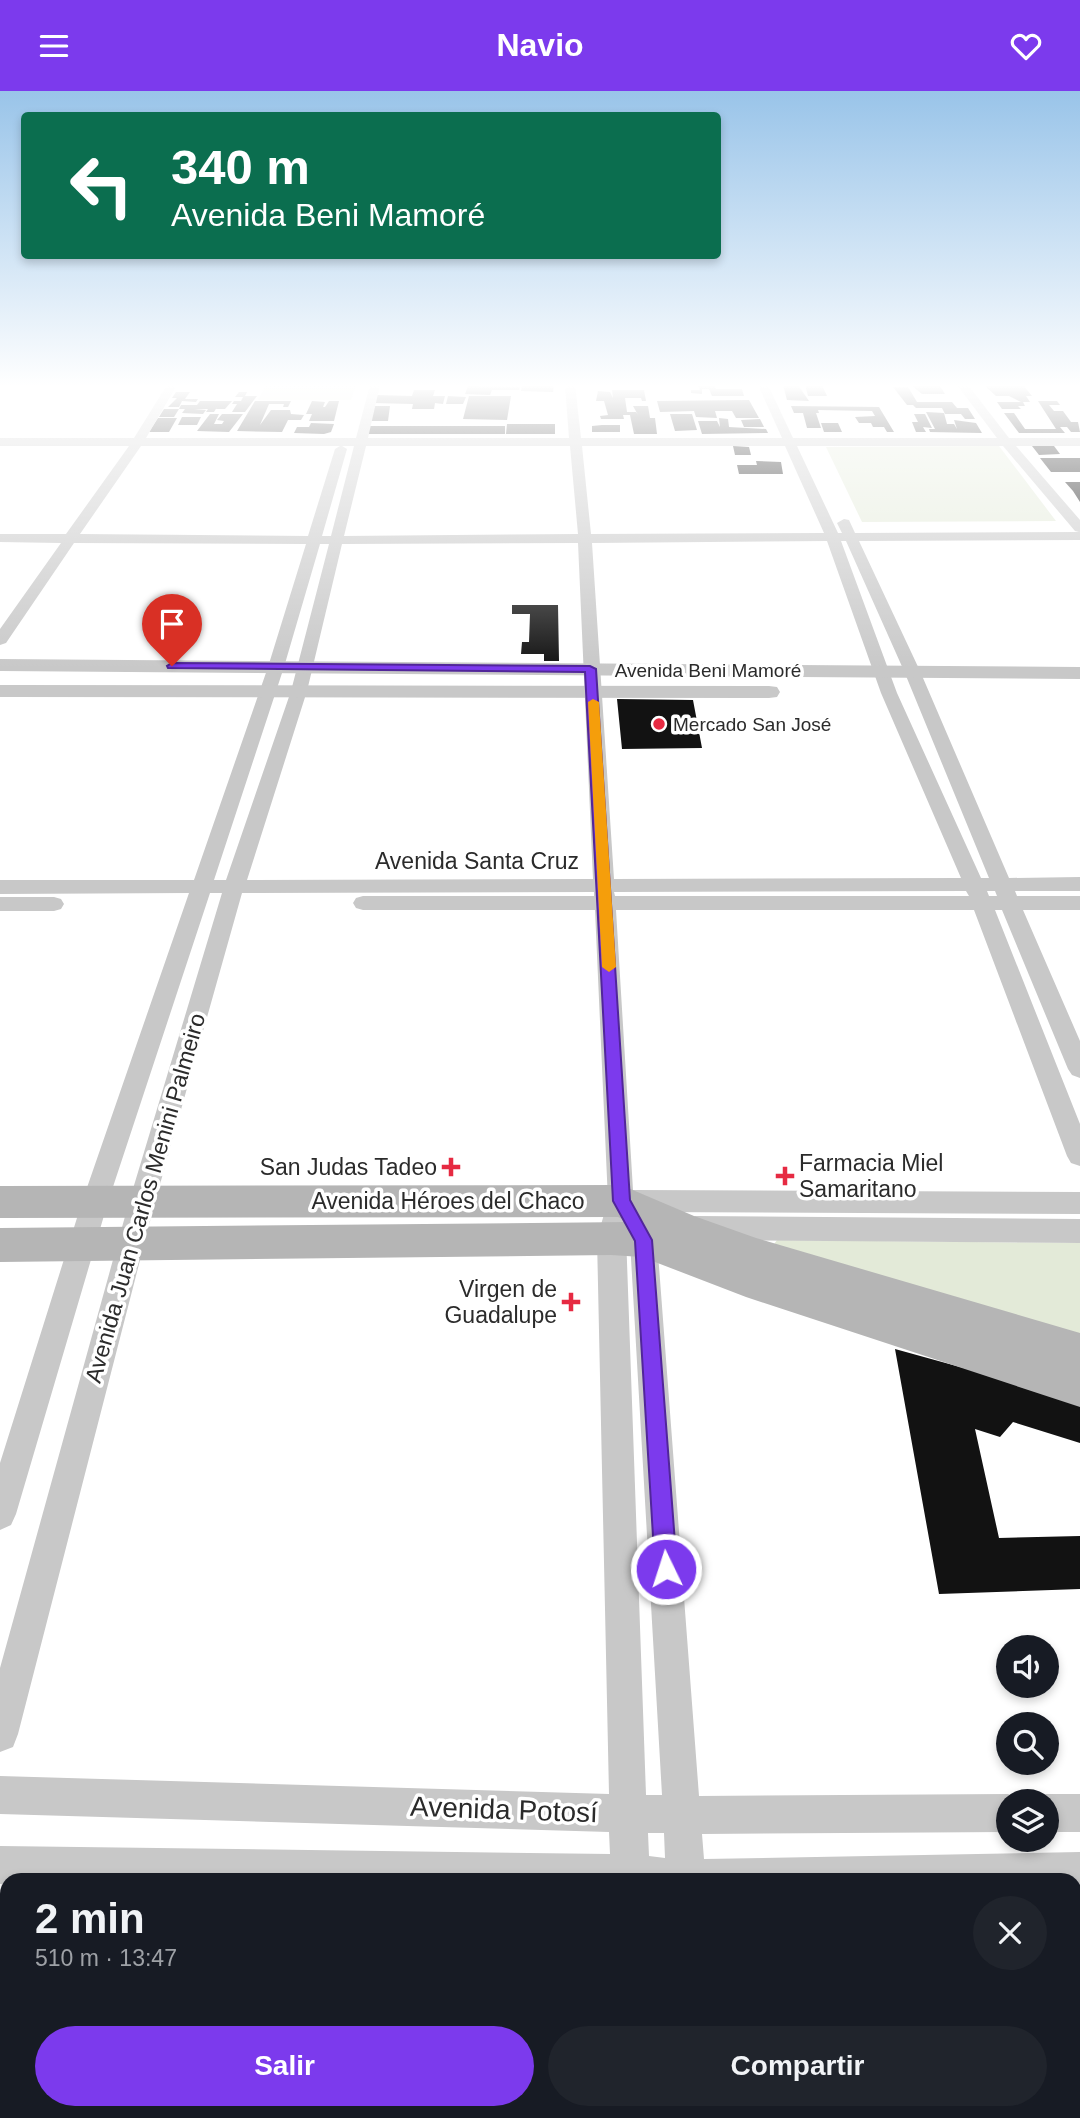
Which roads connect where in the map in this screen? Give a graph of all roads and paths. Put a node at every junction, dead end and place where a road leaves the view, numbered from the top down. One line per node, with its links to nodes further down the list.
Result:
1 (112, 480): 14 (street)
2 (333, 480): 15 (street, Avenida Juan Carlos Menini Palmeiro)
3 (351, 480): 16 (street, Avenida Juan Carlos Menini Palmeiro)
4 (579, 480): 12 (street)
5 (810, 480): 13 (street)
6 (1043, 480): 10 (street)
7 (1050, 480): 9 (street)
8 (837, 509): 13 (street)
9 (1080, 512)
10 (1080, 529): 13 (street)
11 (0, 531): 14 (street)
12 (585, 534): 13 (street); 16 (street); 22 (street)
13 (841, 534): 17 (street); 23 (street); 24 (street)
14 (74, 535): 15 (street); 18 (street); 19 (street)
15 (318, 535): 16 (street); 21 (street, Avenida Juan Carlos Menini Palmeiro)
16 (337, 535): 26 (street, Avenida Juan Carlos Menini Palmeiro)
17 (1080, 536)
18 (0, 538)
19 (0, 641)
20 (0, 665): 21 (street, Avenida Beni Mamoré)
21 (276, 667): 26 (street, Avenida Beni Mamoré); 28 (street, Avenida Juan Carlos Menini Palmeiro)
22 (590, 669): 23 (street, Avenida Beni Mamoré); 26 (street, Avenida Beni Mamoré); 29 (street)
23 (881, 671): 24 (street, Avenida Beni Mamoré); 30 (street)
24 (912, 671): 25 (street, Avenida Beni Mamoré); 31 (street)
25 (1080, 673)
26 (302, 679): 28 (street, Avenida Beni Mamoré); 29 (street, Avenida Beni Mamoré); 39 (street, Avenida Juan Carlos Menini Palmeiro)
27 (0, 691): 28 (street, Avenida Beni Mamoré)
28 (267, 691): 38 (street, Avenida Juan Carlos Menini Palmeiro)
29 (593, 692): 30 (street, Avenida Beni Mamoré); 37 (street)
30 (889, 692): 31 (street, Avenida Beni Mamoré); 35 (street)
31 (921, 692): 32 (street, Avenida Beni Mamoré); 36 (street)
32 (1080, 693)
33 (1080, 884): 36 (street, Avenida Santa Cruz)
34 (0, 887): 38 (street, Avenida Santa Cruz)
35 (977, 893): 36 (street, Avenida Santa Cruz); 37 (street, Avenida Santa Cruz); 43 (street)
36 (1005, 893): 40 (street, Avenida Santa Cruz); 42 (street)
37 (604, 894): 39 (street, Avenida Santa Cruz); 44 (street)
38 (200, 895): 39 (street, Avenida Santa Cruz); 41 (street, Avenida Santa Cruz); 46 (street, Avenida Juan Carlos Menini Palmeiro)
39 (232, 895): 47 (street, Avenida Juan Carlos Menini Palmeiro)
40 (1080, 903)
41 (0, 904)
42 (1080, 1069)
43 (1080, 1156)
44 (621, 1201): 47 (main road, Avenida Héroes del Chaco); 48 (street); 49 (main road, Avenida Héroes del Chaco); 51 (street)
45 (0, 1202): 46 (main road, Avenida Héroes del Chaco)
46 (95, 1202): 47 (main road, Avenida Héroes del Chaco); 53 (street, Avenida Juan Carlos Menini Palmeiro)
47 (142, 1202): 54 (street, Avenida Juan Carlos Menini Palmeiro)
48 (1080, 1203)
49 (681, 1228): 50 (street); 51 (street); 55 (main road, Avenida Héroes del Chaco)
50 (1080, 1231)
51 (627, 1239): 54 (main road, Avenida Héroes del Chaco); 56 (main road, Avenida Héroes del Chaco); 60 (street); 64 (street)
52 (0, 1245): 53 (main road, Avenida Héroes del Chaco)
53 (81, 1245): 54 (main road, Avenida Héroes del Chaco); 57 (street, Avenida Juan Carlos Menini Palmeiro)
54 (130, 1245): 58 (street, Avenida Juan Carlos Menini Palmeiro)
55 (1080, 1353)
56 (1080, 1387)
57 (0, 1514)
58 (0, 1734)
59 (0, 1795): 60 (street, Avenida Potosí)
60 (627, 1812): 64 (street, Avenida Potosí); 68 (street)
61 (996, 1813): 64 (street, Avenida Potosí)
62 (1059, 1813): 63 (street)
63 (1080, 1813)
64 (683, 1815): 69 (street)
65 (0, 1865): 67 (street)
66 (1080, 1872): 70 (street)
67 (420, 1873)
68 (630, 1873)
69 (686, 1873)
70 (1024, 1873)

